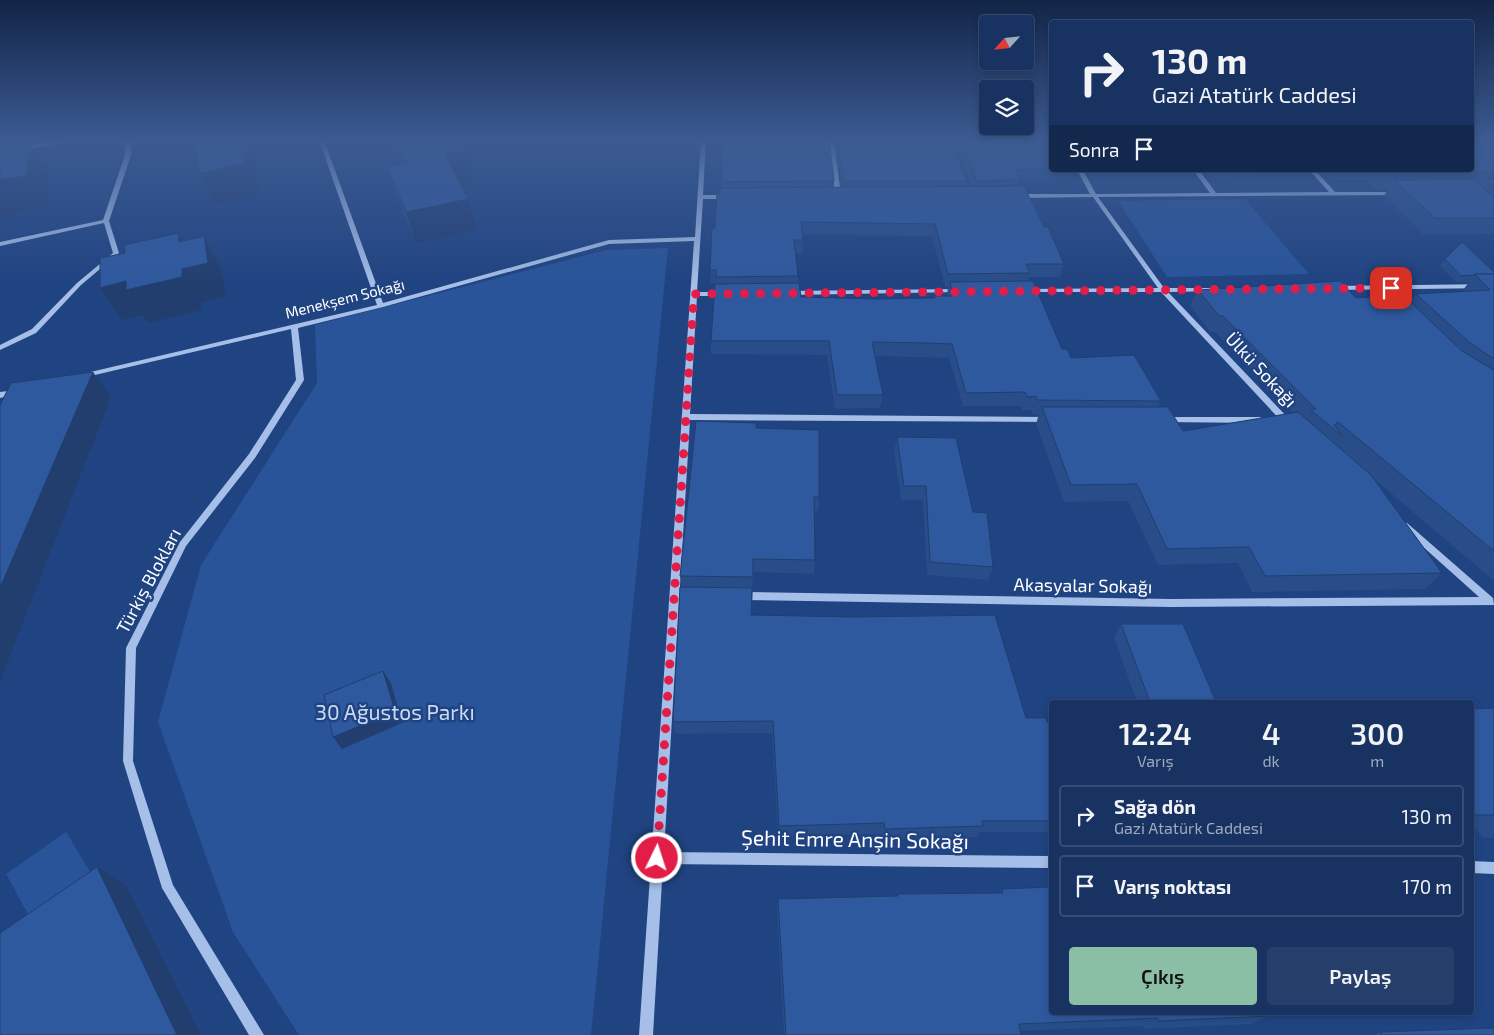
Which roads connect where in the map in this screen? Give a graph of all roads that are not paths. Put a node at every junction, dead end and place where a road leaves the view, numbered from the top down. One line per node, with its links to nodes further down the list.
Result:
1 (117, 188): 18 (street)
2 (338, 188): 32 (street)
3 (701, 188): 16 (street)
4 (837, 188): 13 (street)
5 (1090, 188): 11 (street, Ülkü Sokağı)
6 (1210, 188): 10 (street)
7 (1329, 188): 8 (street)
8 (1333, 193): 9 (street); 10 (street)
9 (1407, 193)
10 (1214, 194): 11 (street)
11 (1094, 195): 15 (street); 24 (street, Ülkü Sokağı)
12 (828, 196): 13 (street)
13 (838, 196): 14 (street)
14 (848, 196)
15 (1009, 196)
16 (700, 197): 17 (street); 19 (street)
17 (740, 197)
18 (106, 221): 20 (street); 34 (street)
19 (697, 239): 29 (street); 32 (street, Menekşem Sokağı)
20 (0, 244)
21 (1494, 286): 23 (street)
22 (1326, 288): 23 (street)
23 (1374, 288): 31 (street)
24 (1162, 289): 25 (street); 27 (street); 42 (street, Ülkü Sokağı)
25 (1230, 289)
26 (963, 291): 28 (street)
27 (1023, 291)
28 (784, 293)
29 (694, 294): 30 (street); 38 (street)
30 (734, 294)
31 (1381, 295)
32 (381, 306): 33 (street, Menekşem Sokağı)
33 (294, 326): 35 (street, Menekşem Sokağı); 50 (street, Türkiş Blokları)
34 (0, 348)
35 (76, 377)
36 (28, 389): 37 (street)
37 (0, 395)
38 (686, 418): 39 (street); 46 (street)
39 (1055, 419)
40 (1155, 420): 41 (street)
41 (1265, 420)
42 (1275, 420)
43 (1395, 517): 45 (street)
44 (734, 596): 45 (street, Akasyalar Sokağı)
45 (1492, 603)
46 (657, 858): 47 (street, Şehit Emre Anşin Sokağı); 51 (street)
47 (1049, 862)
48 (1474, 867): 49 (street)
49 (1494, 868)
50 (257, 1035)
51 (646, 1035)

